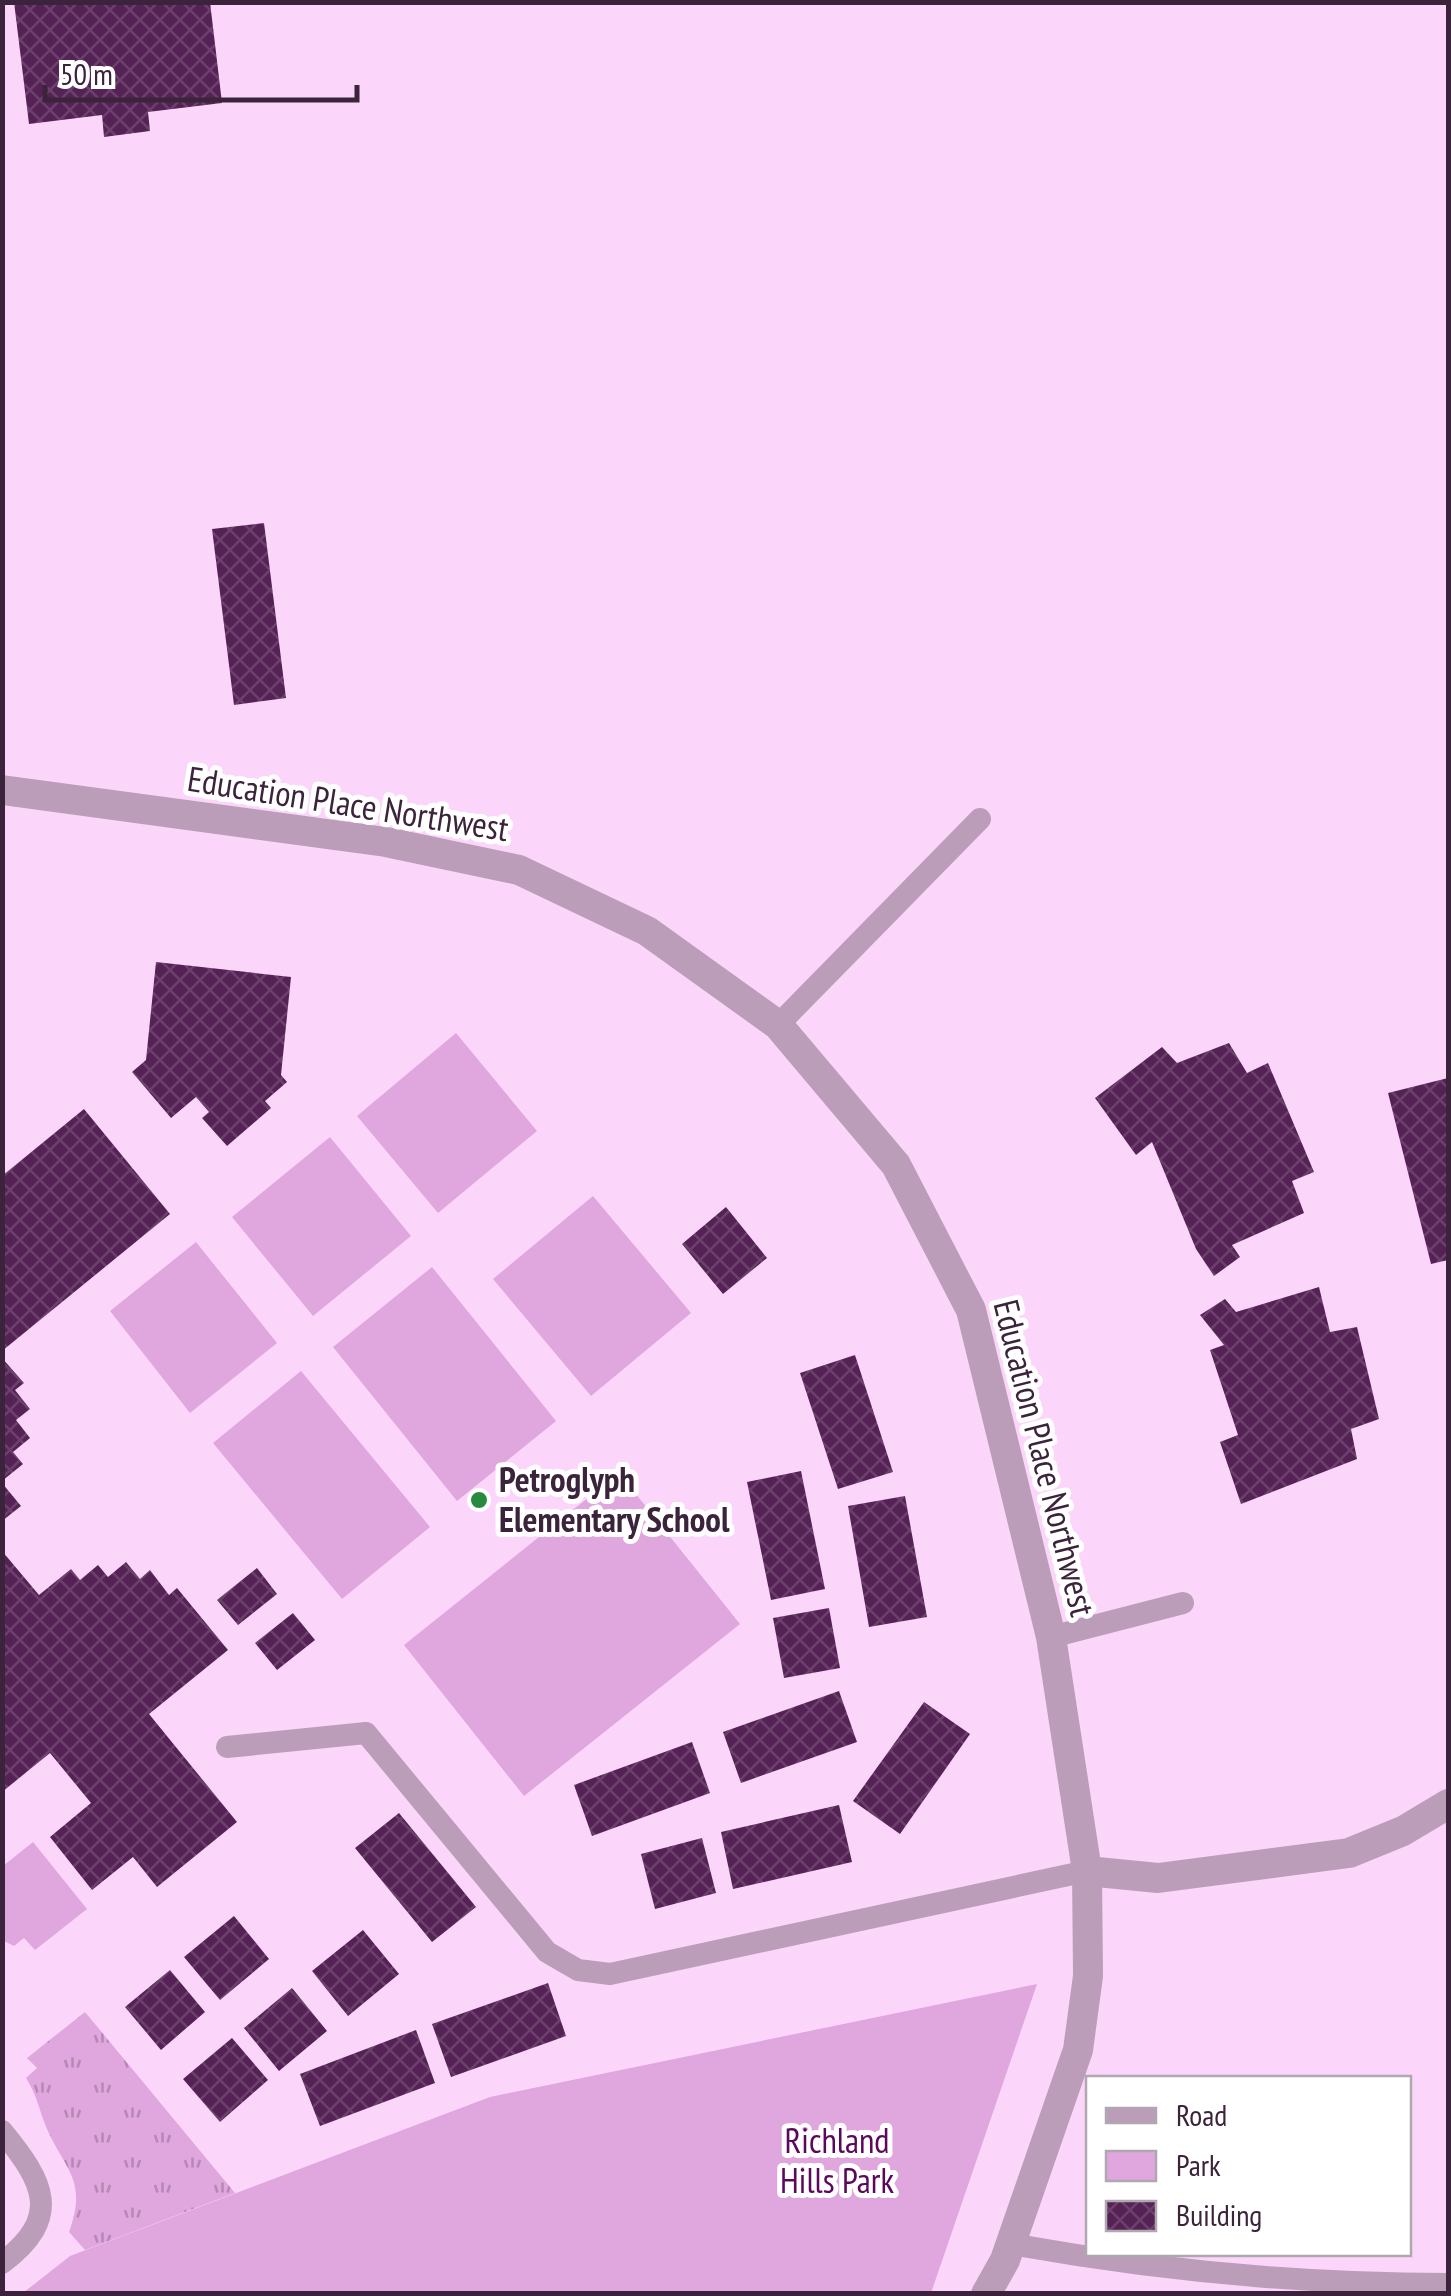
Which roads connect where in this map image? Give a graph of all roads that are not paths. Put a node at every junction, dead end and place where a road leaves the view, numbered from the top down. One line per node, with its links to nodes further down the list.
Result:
1 (2, 790): 3 (street, Education Place Northwest)
2 (980, 819): 3 (lane)
3 (778, 1025): 5 (street, Education Place Northwest)
4 (1183, 1603): 5 (lane)
5 (1051, 1637): 8 (street, Education Place Northwest)
6 (228, 1747): 8 (lane)
7 (1448, 1804): 8 (street)
8 (1087, 1871): 10 (street, Education Place Northwest)
9 (2, 2131): 11 (lane)
10 (1011, 2244): 13 (lane); 14 (street, Education Place Northwest)
11 (2, 2263)
12 (1448, 2284): 13 (lane)
13 (1368, 2288)
14 (986, 2294)

